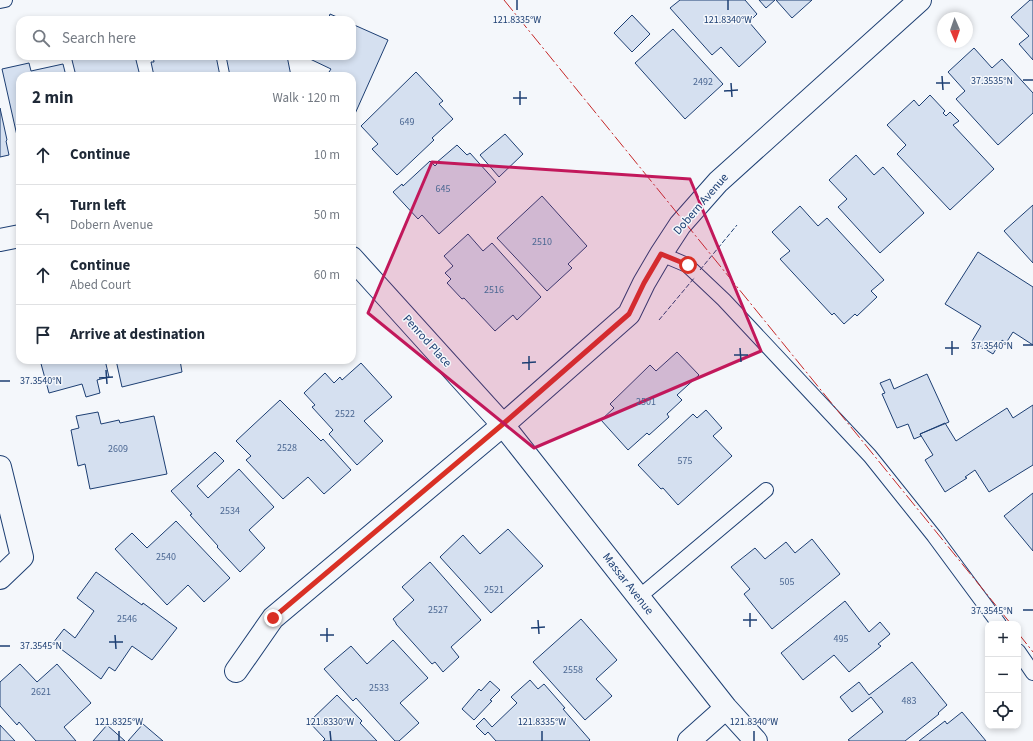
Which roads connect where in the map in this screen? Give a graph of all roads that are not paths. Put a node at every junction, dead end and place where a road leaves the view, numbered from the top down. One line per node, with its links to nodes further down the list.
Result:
1 (5, 0): 3 (lane)
2 (920, 0): 6 (street, Dobern Avenue)
3 (0, 1)
4 (16, 237): 5 (street)
5 (0, 240)
6 (661, 254): 8 (street, Dobern Avenue); 13 (lane)
7 (356, 262): 8 (street, Penrod Place)
8 (503, 424): 12 (street, Massar Avenue); 15 (street, Dobern Avenue)
9 (0, 467): 11 (street)
10 (766, 490): 12 (lane)
11 (0, 578)
12 (638, 597): 17 (street, Massar Avenue)
13 (996, 621)
14 (1021, 655): 16 (lane)
15 (236, 671)
16 (1033, 673)
17 (726, 708): 18 (street); 19 (street, Massar Avenue)
18 (690, 741)
19 (756, 741)

